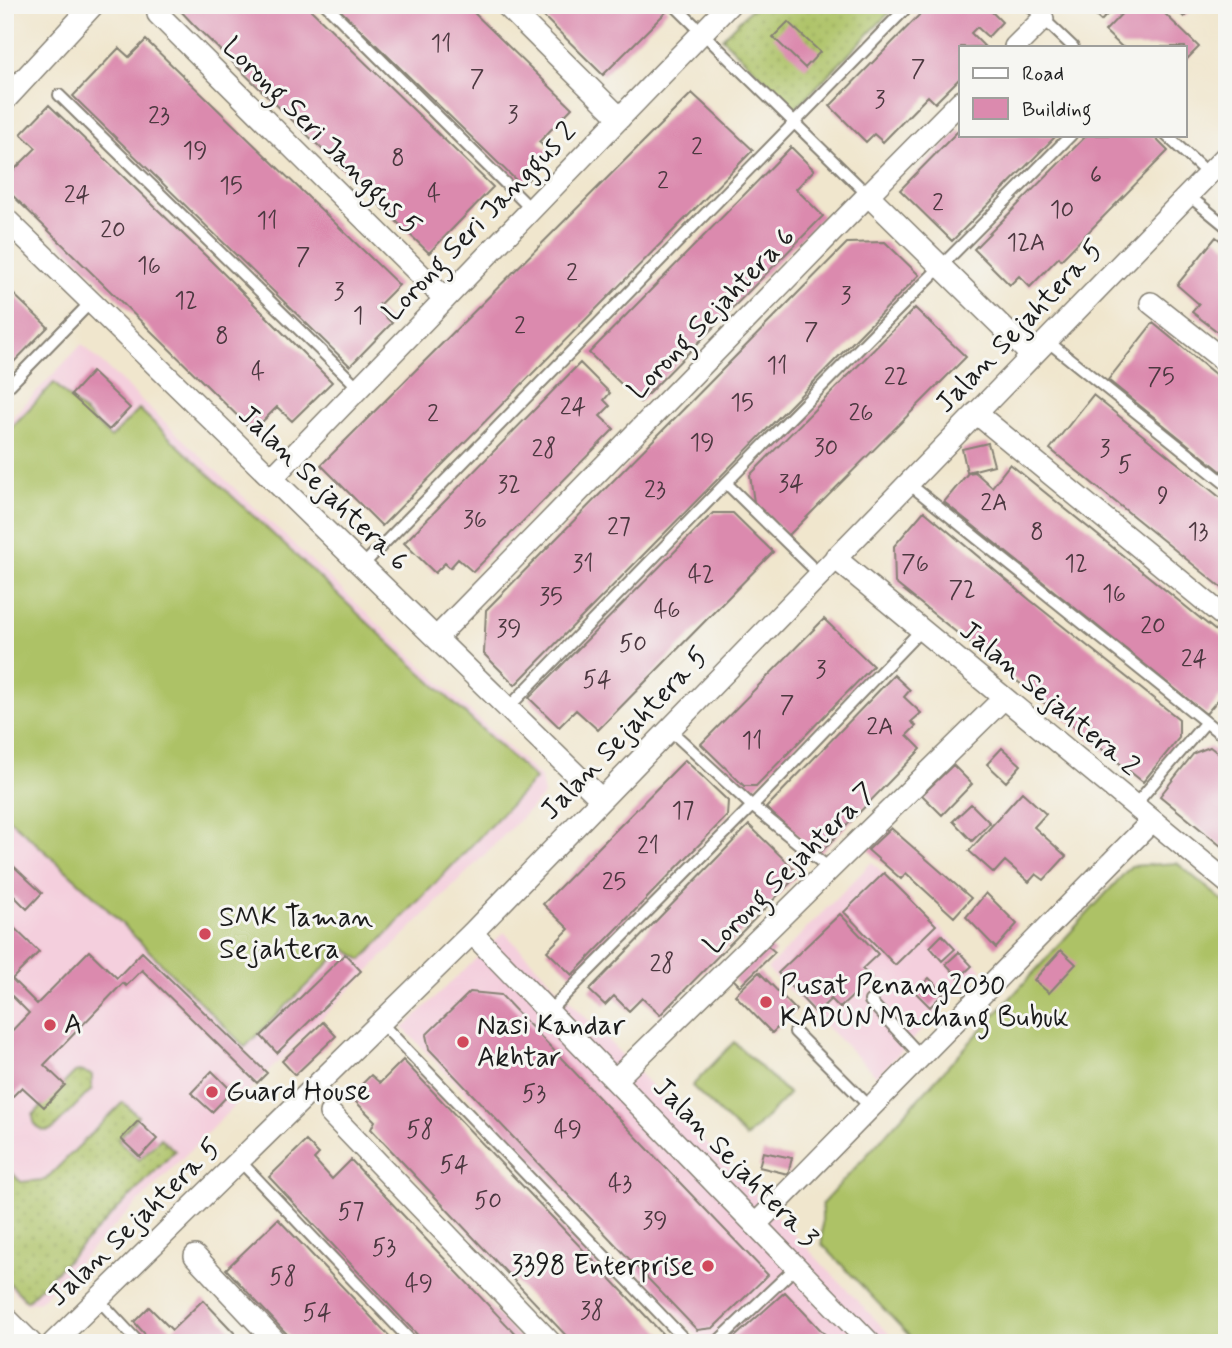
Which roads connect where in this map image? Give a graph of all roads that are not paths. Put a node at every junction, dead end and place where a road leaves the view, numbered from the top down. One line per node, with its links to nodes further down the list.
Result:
1 (93, 5): 13 (street)
2 (326, 5): 23 (lane)
3 (506, 5): 15 (street)
4 (674, 5): 9 (lane)
5 (729, 5): 9 (street, Lorong Seri Janggus 2)
6 (909, 5): 16 (lane)
7 (1036, 12): 10 (street); 11 (lane)
8 (158, 14): 27 (street, Lorong Seri Janggus 5)
9 (702, 33): 15 (street, Lorong Seri Janggus 2); 16 (lane)
10 (1016, 46)
11 (1072, 46)
12 (59, 95): 33 (lane)
13 (5, 100)
14 (959, 103): 21 (street, Lorong Sejahtera 6)
15 (620, 118): 23 (street, Lorong Seri Janggus 2)
16 (794, 123): 21 (lane); 41 (lane)
17 (1071, 136): 26 (lane)
18 (1167, 136): 20 (lane)
19 (1227, 155): 20 (street, Jalan Sejahtera 5)
20 (1208, 174): 22 (street, Jalan Sejahtera 5)
21 (868, 195): 26 (street); 45 (street, Lorong Sejahtera 6)
22 (1188, 195): 25 (lane); 30 (street, Jalan Sejahtera 5)
23 (532, 210): 27 (street, Lorong Seri Janggus 2)
24 (5, 218): 28 (street, Jalan Sejahtera 6)
25 (1227, 227)
26 (941, 267): 31 (street); 37 (lane)
27 (445, 299): 33 (street, Lorong Seri Janggus 2)
28 (91, 302): 34 (lane); 36 (street, Jalan Sejahtera 6)
29 (1152, 303): 32 (street)
30 (1046, 340): 31 (street, Jalan Sejahtera 5); 39 (lane)
31 (1032, 356): 35 (street, Jalan Sejahtera 5)
32 (1227, 363)
33 (359, 388): 36 (street, Lorong Seri Janggus 2)
34 (5, 390)
35 (976, 413): 38 (street, Jalan Sejahtera 5); 43 (street)
36 (272, 478): 41 (street, Jalan Sejahtera 6)
37 (726, 483): 42 (lane); 47 (lane)
38 (908, 483): 40 (street, Jalan Sejahtera 5); 48 (lane)
39 (1227, 485)
40 (835, 558): 42 (street, Jalan Sejahtera 5); 44 (street, Jalan Sejahtera 2)
41 (362, 566): 45 (street, Jalan Sejahtera 6)
42 (819, 574): 49 (street, Jalan Sejahtera 5)
43 (1227, 619)
44 (922, 629): 46 (street, Jalan Sejahtera 2); 52 (lane)
45 (436, 638): 47 (street, Jalan Sejahtera 6)
46 (1004, 698): 53 (street, Jalan Sejahtera 2); 55 (street, Lorong Sejahtera 7)
47 (508, 708): 51 (street, Jalan Sejahtera 6)
48 (1206, 722): 50 (lane); 53 (lane)
49 (669, 729): 51 (street, Jalan Sejahtera 5); 52 (lane)
50 (1227, 738)
51 (601, 799): 57 (street, Jalan Sejahtera 5)
52 (752, 806): 55 (lane); 59 (lane)
53 (1134, 806): 54 (street, Jalan Sejahtera 2)
54 (1152, 821): 56 (street, Jalan Sejahtera 2); 62 (street)
55 (830, 869): 63 (street, Lorong Sejahtera 7)
56 (1227, 882)
57 (472, 933): 59 (street, Jalan Sejahtera 3); 60 (street, Jalan Sejahtera 5)
58 (870, 1001): 62 (lane)
59 (548, 1012): 63 (street, Jalan Sejahtera 3)
60 (380, 1022): 66 (street, Jalan Sejahtera 5); 78 (lane)
61 (795, 1032): 64 (lane)
62 (921, 1056): 64 (street)
63 (615, 1080): 67 (street, Jalan Sejahtera 3)
64 (871, 1108): 67 (street)
65 (330, 1113): 77 (street)
66 (239, 1160): 70 (street, Jalan Sejahtera 5); 76 (lane)
67 (755, 1225): 69 (street, Jalan Sejahtera 3)
68 (195, 1256): 75 (street)
69 (796, 1267): 79 (lane); 80 (street, Jalan Sejahtera 3)
70 (98, 1299): 73 (street, Jalan Sejahtera 5); 74 (lane)
71 (5, 1317): 72 (street)
72 (31, 1343)
73 (53, 1343)
74 (139, 1343)
75 (277, 1343)
76 (413, 1343)
77 (551, 1343)
78 (688, 1343)
79 (716, 1343)
80 (870, 1343)

